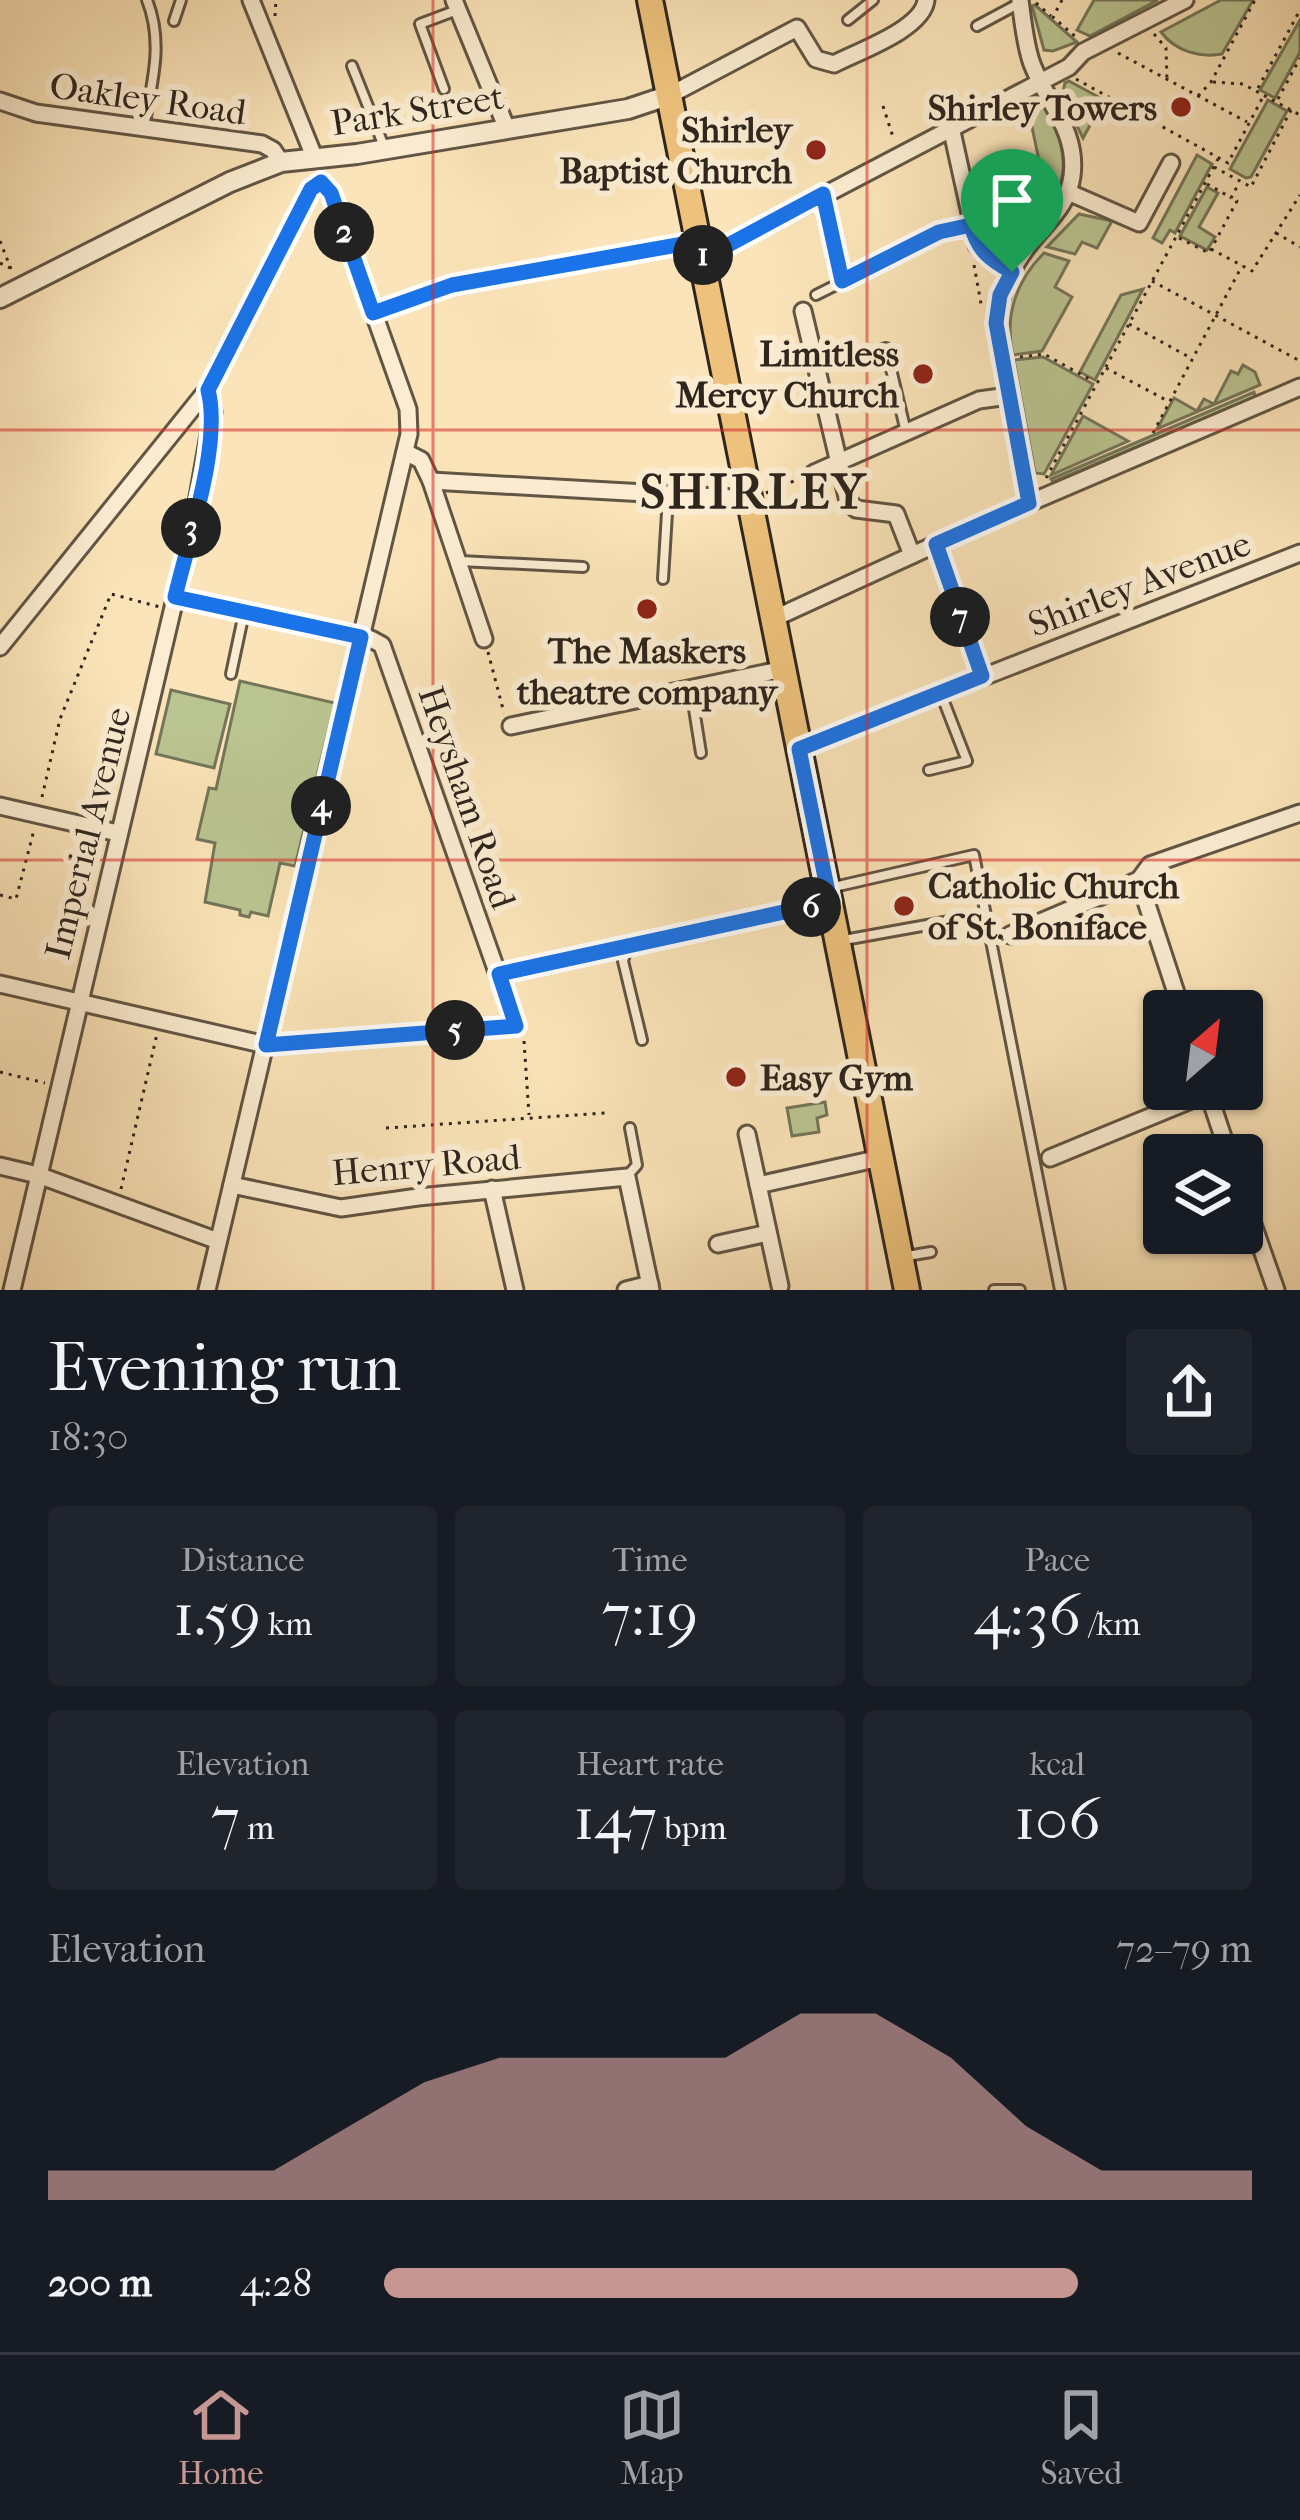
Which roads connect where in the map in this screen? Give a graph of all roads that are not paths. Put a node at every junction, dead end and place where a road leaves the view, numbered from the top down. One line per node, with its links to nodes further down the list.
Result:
1 (147, 0): 19 (lane)
2 (182, 0): 11 (lane)
3 (251, 0): 22 (street)
4 (650, 0): 16 (main road)
5 (873, 0): 10 (lane)
6 (926, 0): 16 (street)
7 (1185, 0): 14 (street)
8 (1023, 1): 12 (lane); 14 (street)
9 (456, 5): 15 (lane); 20 (street)
10 (848, 20)
11 (174, 21)
12 (976, 26)
13 (352, 66): 21 (lane)
14 (1041, 81): 18 (street); 25 (street)
15 (444, 89)
16 (670, 95): 20 (street, Park Street); 28 (main road)
17 (0, 101): 19 (street, Oakley Road)
18 (950, 127): 26 (street); 27 (street)
19 (144, 129): 23 (street, Oakley Road)
20 (507, 129): 21 (street, Park Street)
21 (385, 150): 22 (street, Park Street)
22 (315, 159): 23 (street, Park Street)
23 (280, 162): 32 (street, Park Street)
24 (1171, 163): 25 (street)
25 (1068, 192): 29 (street)
26 (823, 194): 28 (street); 30 (street)
27 (971, 225): 29 (street); 30 (street)
28 (702, 249): 34 (street); 45 (main road)
29 (1012, 272): 38 (street)
30 (842, 281): 31 (lane)
31 (816, 295)
32 (0, 298)
33 (803, 311): 41 (street)
34 (373, 313): 37 (street); 40 (street)
35 (866, 353): 39 (lane)
36 (1300, 387): 46 (street)
37 (208, 390): 53 (street, Imperial Avenue); 58 (street)
38 (1008, 396): 39 (street); 46 (street)
39 (907, 433): 41 (street)
40 (404, 460): 43 (street); 56 (street)
41 (838, 463): 42 (street); 49 (street)
42 (814, 473)
43 (431, 481): 44 (street); 50 (street)
44 (668, 494): 45 (street); 52 (lane)
45 (752, 499): 55 (main road)
46 (1029, 503): 47 (street)
47 (936, 544): 49 (street); 61 (street)
48 (1300, 553): 61 (street, Shirley Avenue)
49 (912, 555): 55 (street)
50 (459, 561): 51 (lane); 57 (street)
51 (583, 567)
52 (663, 579)
53 (173, 603): 54 (street); 70 (street, Imperial Avenue)
54 (244, 614): 56 (street); 60 (lane)
55 (775, 618): 59 (main road)
56 (361, 637): 77 (street, Heysham Road); 82 (street)
57 (484, 639)
58 (0, 646)
59 (784, 669): 62 (street); 65 (main road)
60 (231, 674)
61 (982, 676): 63 (street, Shirley Avenue)
62 (691, 688): 64 (street); 66 (lane)
63 (941, 693): 65 (street, Shirley Avenue); 67 (lane)
64 (511, 725)
65 (799, 749): 72 (main road)
66 (701, 753)
67 (929, 770)
68 (0, 806): 70 (street)
69 (1300, 812): 71 (street)
70 (118, 833): 80 (street, Imperial Avenue)
71 (1139, 880): 74 (street); 79 (street)
72 (828, 896): 75 (main road); 76 (street); 109 (lane)
73 (966, 918): 75 (lane)
74 (1010, 935)
75 (837, 943): 86 (main road)
76 (627, 946): 77 (street); 81 (lane)
77 (499, 974): 82 (street, Heysham Road)
78 (0, 984): 80 (street)
79 (1175, 990)
80 (77, 1002): 82 (street); 89 (street, Imperial Avenue)
81 (642, 1040)
82 (266, 1045): 91 (street)
83 (1163, 1110): 87 (street)
84 (630, 1128): 90 (lane)
85 (747, 1134): 92 (street)
86 (880, 1158): 92 (street); 99 (main road)
87 (1050, 1158)
88 (0, 1166): 89 (street)
89 (38, 1175): 95 (street); 102 (street, Imperial Avenue)
90 (627, 1177): 93 (street, Henry Road); 101 (street)
91 (232, 1185): 93 (street, Henry Road); 95 (street)
92 (758, 1185): 94 (street)
93 (492, 1190): 104 (street)
94 (768, 1233): 96 (street); 100 (street)
95 (218, 1241): 103 (street)
96 (718, 1244)
97 (931, 1252): 99 (lane)
98 (1263, 1253): 110 (street)
99 (900, 1257): 106 (main road)
100 (779, 1286)
101 (651, 1287): 105 (street)
102 (12, 1290)
103 (207, 1290)
104 (515, 1290)
105 (626, 1290)
106 (907, 1290)
107 (994, 1290): 108 (lane)
108 (1020, 1290)
109 (1060, 1290)
110 (1276, 1290)

